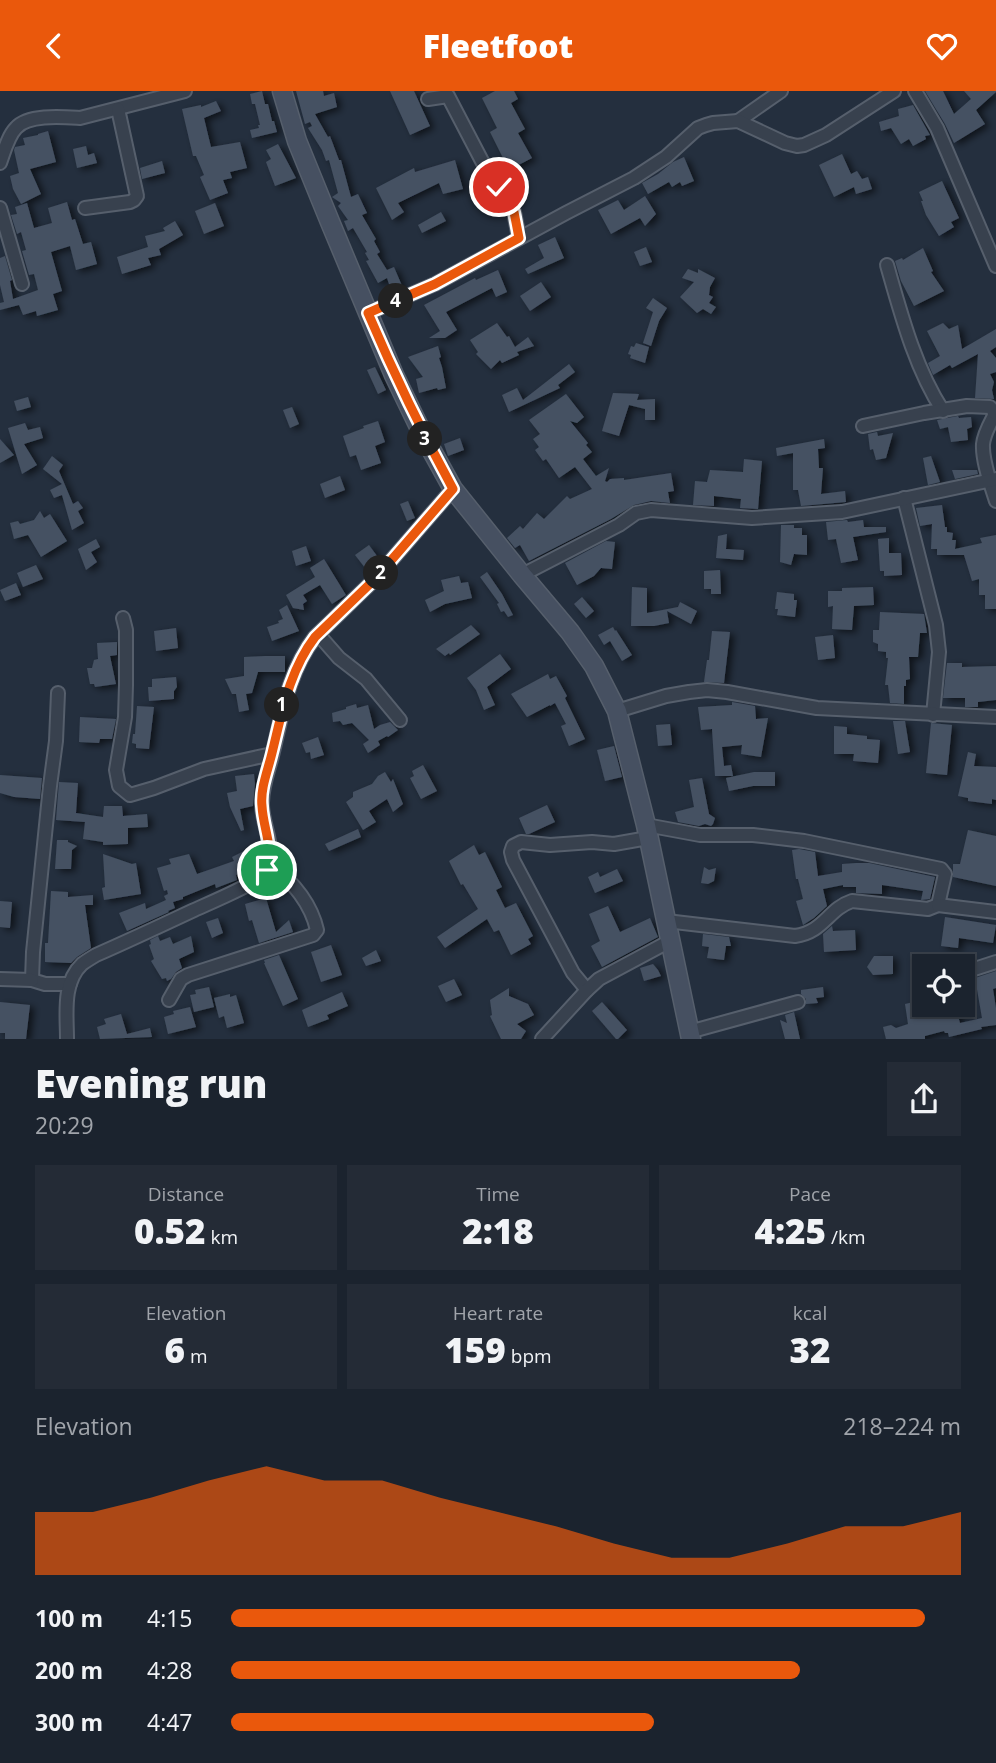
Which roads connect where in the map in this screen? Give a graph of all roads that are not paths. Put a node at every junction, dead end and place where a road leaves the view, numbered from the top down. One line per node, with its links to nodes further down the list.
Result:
1 (185, 91): 7 (street)
2 (282, 91): 16 (street)
3 (781, 91): 8 (street)
4 (894, 91): 8 (street)
5 (915, 91): 14 (street)
6 (428, 99): 12 (street)
7 (118, 109): 9 (street); 11 (street)
8 (738, 121): 12 (street)
9 (0, 163)
10 (0, 208): 15 (street)
11 (85, 208)
12 (519, 238): 16 (street)
13 (887, 265): 17 (street)
14 (996, 267)
15 (22, 284)
16 (368, 313): 21 (street)
17 (943, 411): 18 (street); 19 (street)
18 (996, 412): 20 (street)
19 (863, 426)
20 (993, 479): 22 (street); 23 (street)
21 (453, 489): 24 (street); 26 (street)
22 (904, 498): 24 (street); 29 (street)
23 (996, 501)
24 (522, 575): 28 (street)
25 (123, 618): 32 (street)
26 (318, 635): 31 (street); 32 (street)
27 (58, 692): 42 (street)
28 (617, 711): 29 (street); 33 (street)
29 (933, 715): 30 (street)
30 (994, 717)
31 (400, 720)
32 (272, 754): 34 (street)
33 (647, 831): 35 (street); 37 (street); 44 (street)
34 (269, 863): 43 (street); 45 (street)
35 (938, 905): 36 (street); 37 (street)
36 (996, 912)
37 (666, 921): 38 (street)
38 (670, 941): 44 (street); 47 (street)
39 (996, 962): 40 (street)
40 (975, 969)
41 (0, 979): 42 (street)
42 (32, 980): 43 (street)
43 (70, 984): 48 (street)
44 (587, 990): 49 (street)
45 (169, 1000)
46 (798, 1002): 47 (street)
47 (690, 1035)
48 (67, 1038)
49 (542, 1038)

